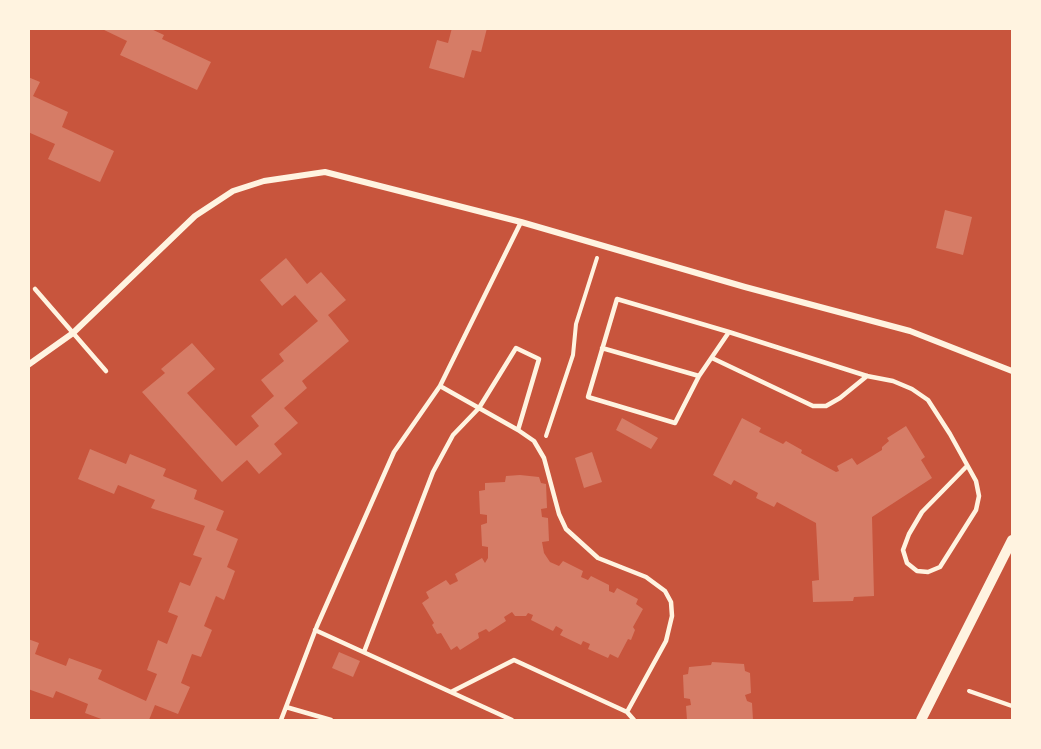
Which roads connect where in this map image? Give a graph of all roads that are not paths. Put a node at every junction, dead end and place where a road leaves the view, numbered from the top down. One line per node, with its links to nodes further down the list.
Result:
1 (521, 222): 4 (street); 9 (street); 12 (lane)
2 (35, 289): 4 (lane)
3 (729, 332): 5 (lane); 6 (lane); 11 (lane)
4 (74, 333): 7 (street); 8 (lane)
5 (602, 348): 10 (lane); 10 (lane)
6 (712, 358): 10 (lane); 11 (lane)
7 (28, 365)
8 (106, 371)
9 (1012, 371)
10 (699, 376)
11 (867, 376): 15 (lane)
12 (440, 386): 13 (lane); 17 (lane)
13 (479, 408): 14 (lane); 14 (lane); 18 (lane)
14 (518, 430): 21 (lane)
15 (968, 466): 15 (lane)
16 (1012, 540): 26 (street)
17 (315, 630): 18 (lane); 20 (lane)
18 (363, 652): 19 (lane)
19 (451, 692): 21 (lane); 24 (lane)
20 (286, 707): 22 (lane); 23 (lane)
21 (627, 712): 25 (lane)
22 (281, 720)
23 (331, 720)
24 (512, 720)
25 (634, 720)
26 (921, 720)

